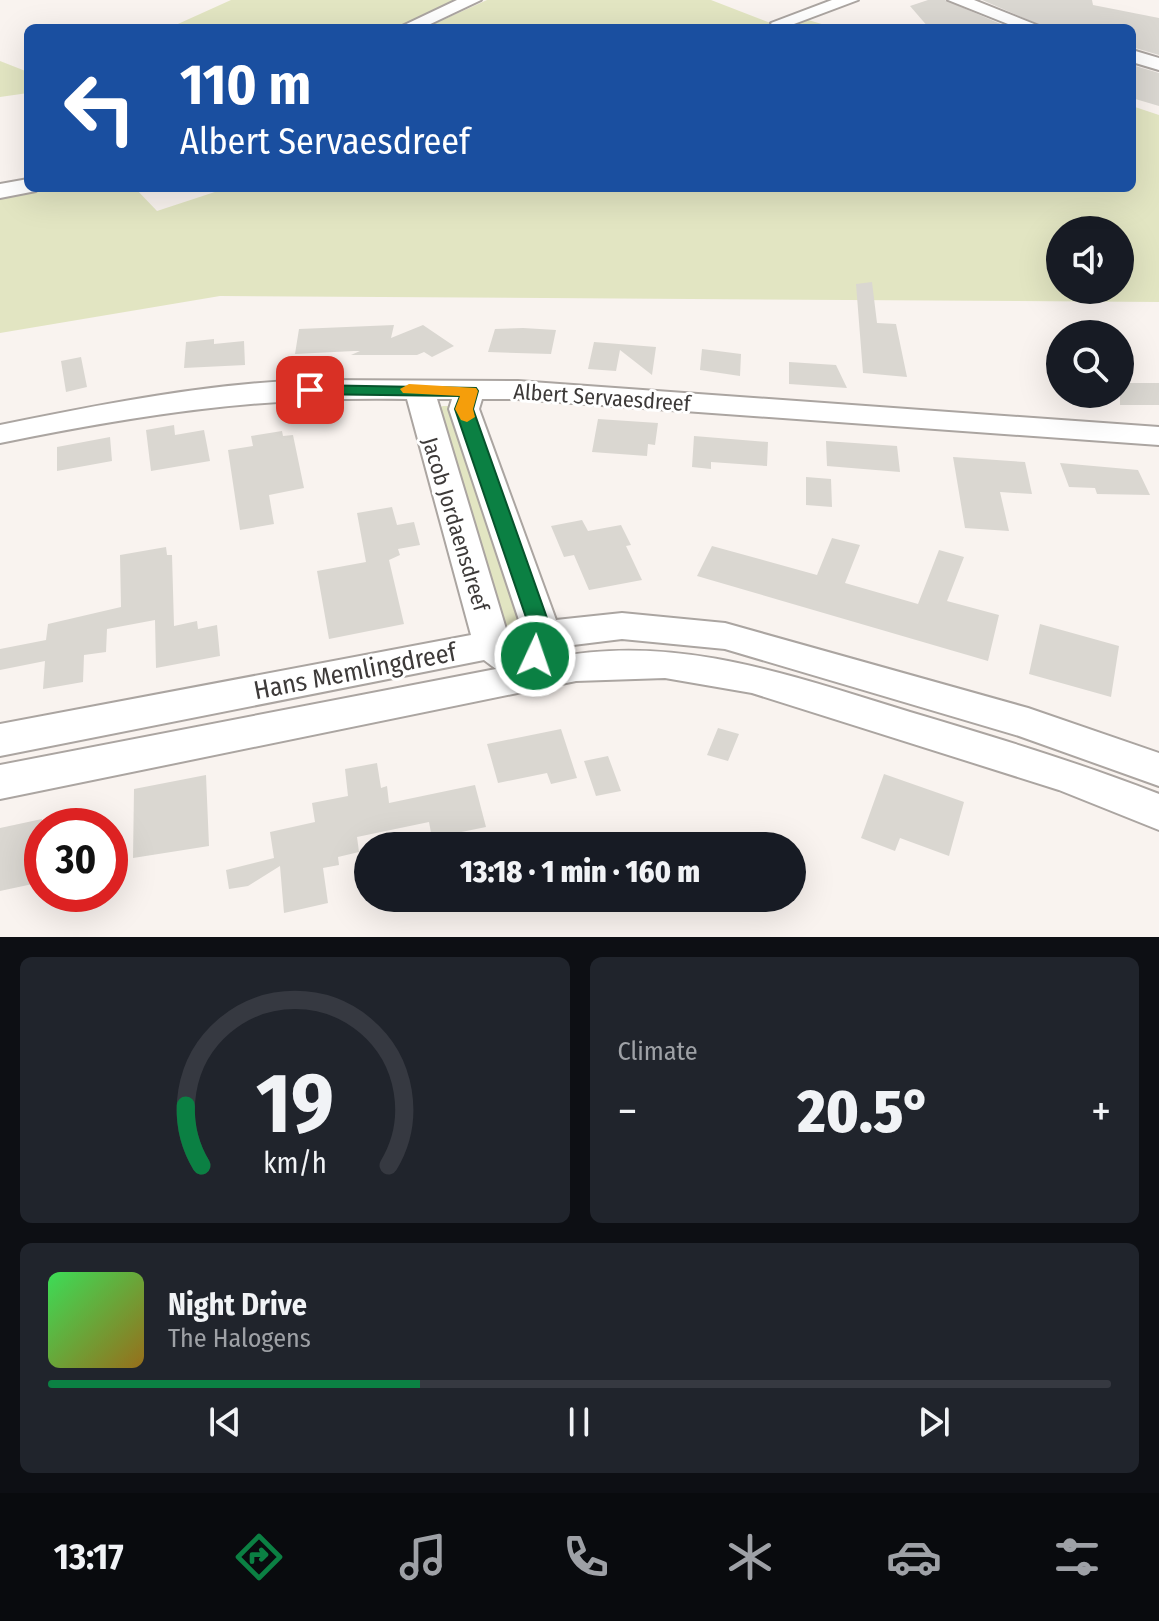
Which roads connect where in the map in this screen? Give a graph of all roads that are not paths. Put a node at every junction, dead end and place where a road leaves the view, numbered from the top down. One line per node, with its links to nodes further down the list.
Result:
1 (472, 0): 5 (street)
2 (849, 0): 4 (street)
3 (957, 0): 6 (street)
4 (780, 23)
5 (416, 24)
6 (1024, 24)
7 (1136, 57): 8 (street)
8 (1159, 64)
9 (24, 187): 10 (street)
10 (0, 191)
11 (419, 389): 12 (street, Albert Servaesdreef); 13 (street, Albert Servaesdreef); 16 (street, Jacob Jordaensdreef)
12 (470, 391): 14 (street, Albert Servaesdreef); 15 (street, Jacob Jordaensdreef)
13 (0, 434)
14 (1159, 436)
15 (543, 635): 16 (street, Hans Memlingdreef); 17 (street); 19 (street, Hans Memlingdreef)
16 (492, 645): 17 (street); 18 (street, Hans Memlingdreef)
17 (527, 677): 19 (street, Hans Memlingdreef); 21 (street, Hans Memlingdreef)
18 (0, 740)
19 (1076, 759): 20 (street, Hans Memlingdreef); 22 (street, Hans Memlingdreef)
20 (1159, 770)
21 (0, 782)
22 (1159, 812)

